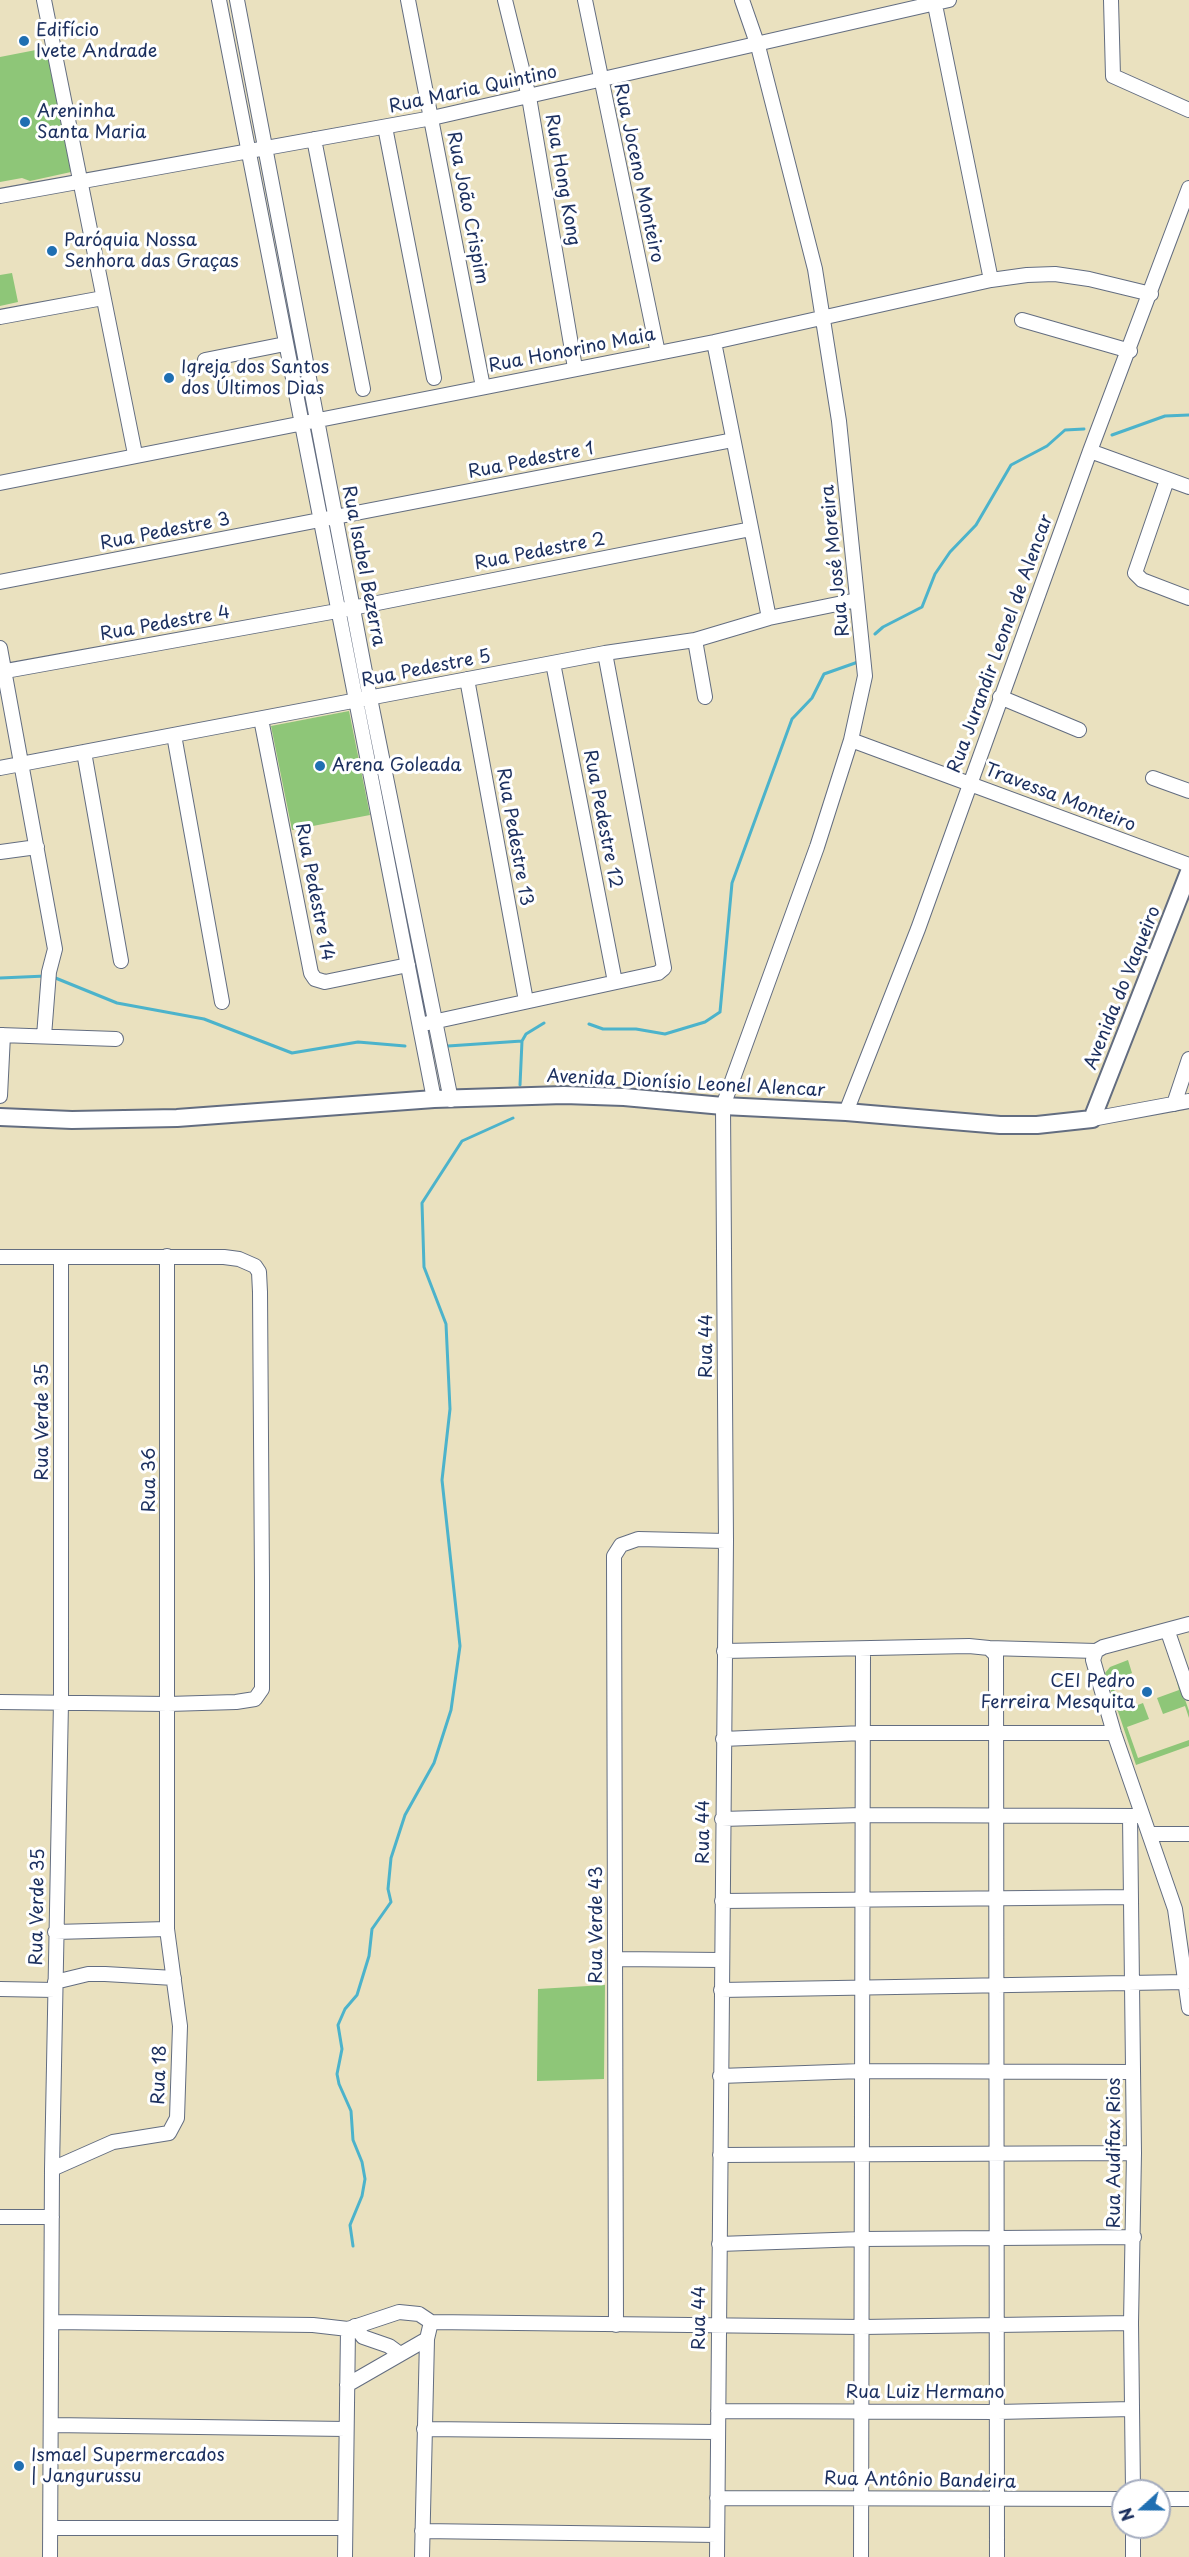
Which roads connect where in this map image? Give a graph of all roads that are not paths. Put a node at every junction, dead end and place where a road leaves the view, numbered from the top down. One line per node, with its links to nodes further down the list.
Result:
1 (44, 0): 24 (street)
2 (219, 0): 13 (street, Rua Isabel Bezerra)
3 (237, 0): 12 (street, Rua Isabel Bezerra)
4 (408, 0): 19 (street, Rua João Crispim)
5 (505, 0): 17 (street, Rua Hong Kong)
6 (585, 0): 14 (street, Rua Joceno Monteiro)
7 (742, 0): 11 (street, Rua José Moreira)
8 (949, 0): 10 (street, Rua Maria Quintino)
9 (1111, 0): 18 (street)
10 (934, 2): 11 (street, Rua Maria Quintino); 27 (street)
11 (758, 46): 14 (street, Rua Maria Quintino); 33 (street, Rua José Moreira)
12 (246, 47): 13 (street); 15 (street, Rua Isabel Bezerra)
13 (229, 50): 16 (street, Rua Isabel Bezerra)
14 (599, 80): 17 (street, Rua Maria Quintino); 38 (street, Rua Joceno Monteiro)
15 (254, 91): 16 (street); 22 (street, Rua Isabel Bezerra)
16 (238, 94): 23 (street, Rua Isabel Bezerra)
17 (530, 97): 19 (street, Rua Maria Quintino); 40 (street, Rua Hong Kong)
18 (1189, 110)
19 (432, 118): 20 (street, Rua Maria Quintino); 42 (street, Rua João Crispim)
20 (385, 127): 21 (street, Rua Maria Quintino); 41 (street)
21 (314, 139): 22 (street, Rua Maria Quintino); 43 (street)
22 (265, 147): 23 (street, Rua Maria Quintino); 28 (street, Rua Isabel Bezerra)
23 (249, 150): 24 (street, Rua Maria Quintino); 29 (street, Rua Isabel Bezerra)
24 (80, 181): 26 (street, Rua Maria Quintino); 31 (street)
25 (1189, 188): 30 (street, Rua Jurandir Leonel de Alencar)
26 (0, 196)
27 (991, 280): 30 (street, Rua Honorino Maia); 33 (street, Rua Honorino Maia)
28 (292, 286): 29 (street); 44 (street, Rua Isabel Bezerra)
29 (275, 289): 36 (street, Rua Isabel Bezerra)
30 (1151, 294): 37 (street, Rua Jurandir Leonel de Alencar)
31 (103, 298): 32 (street); 48 (street)
32 (0, 317)
33 (823, 319): 35 (street, Rua Honorino Maia); 57 (street, Rua José Moreira)
34 (1022, 320): 37 (street)
35 (714, 342): 38 (street, Rua Honorino Maia); 46 (street)
36 (285, 344): 39 (street); 45 (street, Rua Isabel Bezerra)
37 (1130, 351): 47 (street, Rua Jurandir Leonel de Alencar)
38 (658, 353): 40 (street, Rua Honorino Maia)
39 (205, 360)
40 (575, 368): 42 (street, Rua Honorino Maia)
41 (434, 378)
42 (483, 387): 44 (street, Rua Honorino Maia)
43 (363, 389)
44 (317, 419): 45 (street, Rua Honorino Maia); 52 (street, Rua Isabel Bezerra)
45 (300, 423): 48 (street, Rua Honorino Maia); 53 (street, Rua Isabel Bezerra)
46 (734, 440): 52 (street, Rua Pedestre 1); 54 (street)
47 (1090, 451): 49 (street); 68 (street, Rua Jurandir Leonel de Alencar)
48 (135, 454): 50 (street, Rua Honorino Maia)
49 (1167, 480): 51 (street); 56 (street)
50 (0, 483)
51 (1189, 487)
52 (336, 518): 53 (street, Rua Pedestre 3); 58 (street, Rua Isabel Bezerra)
53 (319, 521): 55 (street, Rua Pedestre 3); 59 (street, Rua Isabel Bezerra)
54 (751, 529): 58 (street, Rua Pedestre 2); 60 (street)
55 (0, 582)
56 (1189, 598)
57 (857, 600): 60 (street, Rua Pedestre 5); 74 (street, Rua José Moreira)
58 (353, 607): 59 (street, Rua Pedestre 2); 69 (street, Rua Isabel Bezerra)
59 (337, 611): 65 (street, Rua Pedestre 4); 70 (street, Rua Isabel Bezerra)
60 (769, 618): 61 (street, Rua Pedestre 5)
61 (695, 640): 63 (street, Rua Pedestre 5); 67 (street)
62 (0, 648): 65 (street)
63 (605, 653): 64 (street, Rua Pedestre 5); 87 (street)
64 (553, 663): 66 (street, Rua Pedestre 5); 87 (street, Rua Pedestre 12)
65 (2, 672): 76 (street)
66 (467, 679): 69 (street, Rua Pedestre 5); 88 (street, Rua Pedestre 13)
67 (705, 697)
68 (1000, 697): 72 (street); 79 (street, Rua Jurandir Leonel de Alencar)
69 (370, 698): 70 (street, Rua Pedestre 5); 90 (street, Rua Isabel Bezerra)
70 (355, 701): 71 (street, Rua Pedestre 5); 86 (street, Rua Isabel Bezerra)
71 (261, 719): 73 (street, Rua Pedestre 5); 86 (street, Rua Pedestre 14)
72 (1079, 730)
73 (174, 735): 75 (street, Rua Pedestre 5); 89 (street)
74 (851, 741): 79 (street, Travessa Monteiro); 100 (street, Rua José Moreira)
75 (84, 752): 76 (street, Rua Pedestre 5); 85 (street)
76 (21, 764): 77 (street, Rua Pedestre 5); 81 (street)
77 (0, 768)
78 (1153, 778): 80 (street)
79 (970, 783): 83 (street, Travessa Monteiro); 101 (street, Rua Jurandir Leonel de Alencar)
80 (1189, 790)
81 (36, 847): 82 (street); 93 (street)
82 (0, 852)
83 (1189, 865)
84 (1189, 872): 103 (street, Avenida do Vaqueiro)
85 (121, 961)
86 (408, 965): 91 (street, Rua Isabel Bezerra)
87 (615, 982): 88 (street)
88 (526, 1001): 90 (street)
89 (222, 1002)
90 (434, 1022): 91 (street); 97 (street, Rua Isabel Bezerra)
91 (420, 1025): 97 (street, Rua Isabel Bezerra)
92 (2, 1035): 93 (street); 96 (street)
93 (44, 1036): 94 (street)
94 (116, 1039)
95 (1189, 1059): 99 (street)
96 (0, 1096)
97 (442, 1100): 100 (street, Avenida Dionísio Leonel Alencar); 102 (street, Avenida Dionísio Leonel Alencar)
98 (1189, 1101): 99 (street, Avenida Dionísio Leonel Alencar)
99 (1174, 1104): 103 (street, Avenida Dionísio Leonel Alencar)
100 (723, 1106): 101 (street, Avenida Dionísio Leonel Alencar); 107 (street, Rua 44)
101 (846, 1112): 103 (street, Avenida Dionísio Leonel Alencar)
102 (0, 1117)
103 (1092, 1119)
104 (167, 1256): 106 (street); 117 (street, Rua 36); 117 (street)
105 (0, 1257): 106 (street)
106 (61, 1258): 115 (street, Rua Verde 35)
107 (726, 1541): 112 (street, Rua 44); 134 (street, Rua Verde 43)
108 (1189, 1624): 109 (street)
109 (1168, 1632): 113 (street); 114 (street)
110 (989, 1648): 111 (street); 113 (street); 119 (street)
111 (862, 1649): 112 (street); 118 (street)
112 (723, 1651): 121 (street, Rua 44)
113 (1096, 1651): 120 (street)
114 (1189, 1693)
115 (61, 1701): 116 (street); 117 (street); 133 (street, Rua Verde 35)
116 (0, 1702)
117 (168, 1704): 132 (street, Rua 18)
118 (862, 1733): 119 (street); 121 (street); 122 (street)
119 (997, 1733): 120 (street); 123 (street)
120 (1114, 1733): 124 (street)
121 (723, 1739): 125 (street, Rua 44)
122 (862, 1815): 123 (street); 125 (street); 130 (street)
123 (997, 1815): 124 (street); 129 (street)
124 (1137, 1816): 126 (street); 128 (street, Rua Audifax Rios)
125 (722, 1819): 131 (street, Rua 44)
126 (1149, 1834): 127 (street); 137 (street)
127 (1189, 1834)
128 (1131, 1897): 129 (street); 138 (street, Rua Audifax Rios)
129 (997, 1898): 130 (street); 140 (street)
130 (862, 1899): 131 (street); 141 (street)
131 (722, 1901): 135 (street, Rua 44)
132 (167, 1929): 133 (street); 136 (street, Rua 18)
133 (55, 1932): 139 (street, Rua Verde 35)
134 (616, 1959): 135 (street); 164 (street, Rua Verde 43)
135 (721, 1960): 143 (street, Rua 44)
136 (174, 1978): 139 (street); 153 (street, Rua 18)
137 (1186, 1982): 138 (street); 144 (street)
138 (1131, 1984): 140 (street); 147 (street, Rua Audifax Rios)
139 (55, 1986): 142 (street); 153 (street, Rua Verde 35)
140 (997, 1986): 141 (street); 145 (street)
141 (862, 1988): 143 (street); 146 (street)
142 (0, 1989)
143 (721, 1990): 148 (street, Rua 44)
144 (1189, 2008)
145 (997, 2070): 146 (street); 147 (street); 151 (street)
146 (862, 2071): 148 (street); 152 (street)
147 (1132, 2072): 149 (street, Rua Audifax Rios)
148 (720, 2076): 150 (street, Rua 44)
149 (1134, 2153): 151 (street); 157 (street, Rua Audifax Rios)
150 (720, 2155): 152 (street); 159 (street, Rua 44)
151 (997, 2155): 152 (street); 156 (street)
152 (862, 2156): 158 (street)
153 (52, 2169): 155 (street, Rua Verde 35)
154 (0, 2217): 155 (street)
155 (52, 2217): 160 (street, Rua Verde 35)
156 (997, 2237): 157 (street); 158 (street); 165 (street)
157 (1134, 2237): 162 (street, Rua Audifax Rios)
158 (862, 2238): 159 (street); 167 (street)
159 (719, 2244): 163 (street, Rua 44)
160 (52, 2322): 166 (street); 175 (street, Rua Verde 35)
161 (431, 2322): 164 (street); 166 (street); 168 (street)
162 (1131, 2323): 165 (street); 171 (street, Rua Audifax Rios)
163 (718, 2324): 164 (street); 167 (street); 172 (street, Rua 44)
164 (616, 2325)
165 (997, 2325): 167 (street); 174 (street)
166 (351, 2327): 169 (street); 170 (street)
167 (862, 2327): 173 (street)
168 (427, 2339): 169 (street); 176 (street)
169 (400, 2354): 170 (street)
170 (347, 2385): 177 (street)
171 (1132, 2409): 174 (street, Rua Luiz Hermano); 179 (street, Rua Audifax Rios)
172 (718, 2410): 173 (street, Rua Luiz Hermano); 178 (street, Rua 44)
173 (862, 2411): 174 (street, Rua Luiz Hermano); 181 (street)
174 (997, 2412): 185 (street)
175 (51, 2425): 177 (street); 186 (street, Rua Verde 35)
176 (424, 2428): 178 (street); 188 (street)
177 (346, 2429): 187 (street)
178 (717, 2432): 180 (street, Rua 44)
179 (1133, 2479)
180 (717, 2498): 181 (street, Rua Antônio Bandeira); 189 (street, Rua 44)
181 (861, 2498): 185 (street, Rua Antônio Bandeira); 195 (street)
182 (1111, 2499): 185 (street, Rua Antônio Bandeira)
183 (1171, 2499): 184 (street)
184 (1189, 2499)
185 (997, 2500): 196 (street)
186 (51, 2528): 187 (street); 191 (street, Rua Verde 35)
187 (345, 2528): 192 (street)
188 (422, 2531): 189 (street); 193 (street)
189 (717, 2535): 194 (street, Rua 44)
190 (1133, 2539): 197 (street)
191 (50, 2557)
192 (345, 2557)
193 (422, 2557)
194 (717, 2557)
195 (861, 2557)
196 (997, 2557)
197 (1133, 2557)

